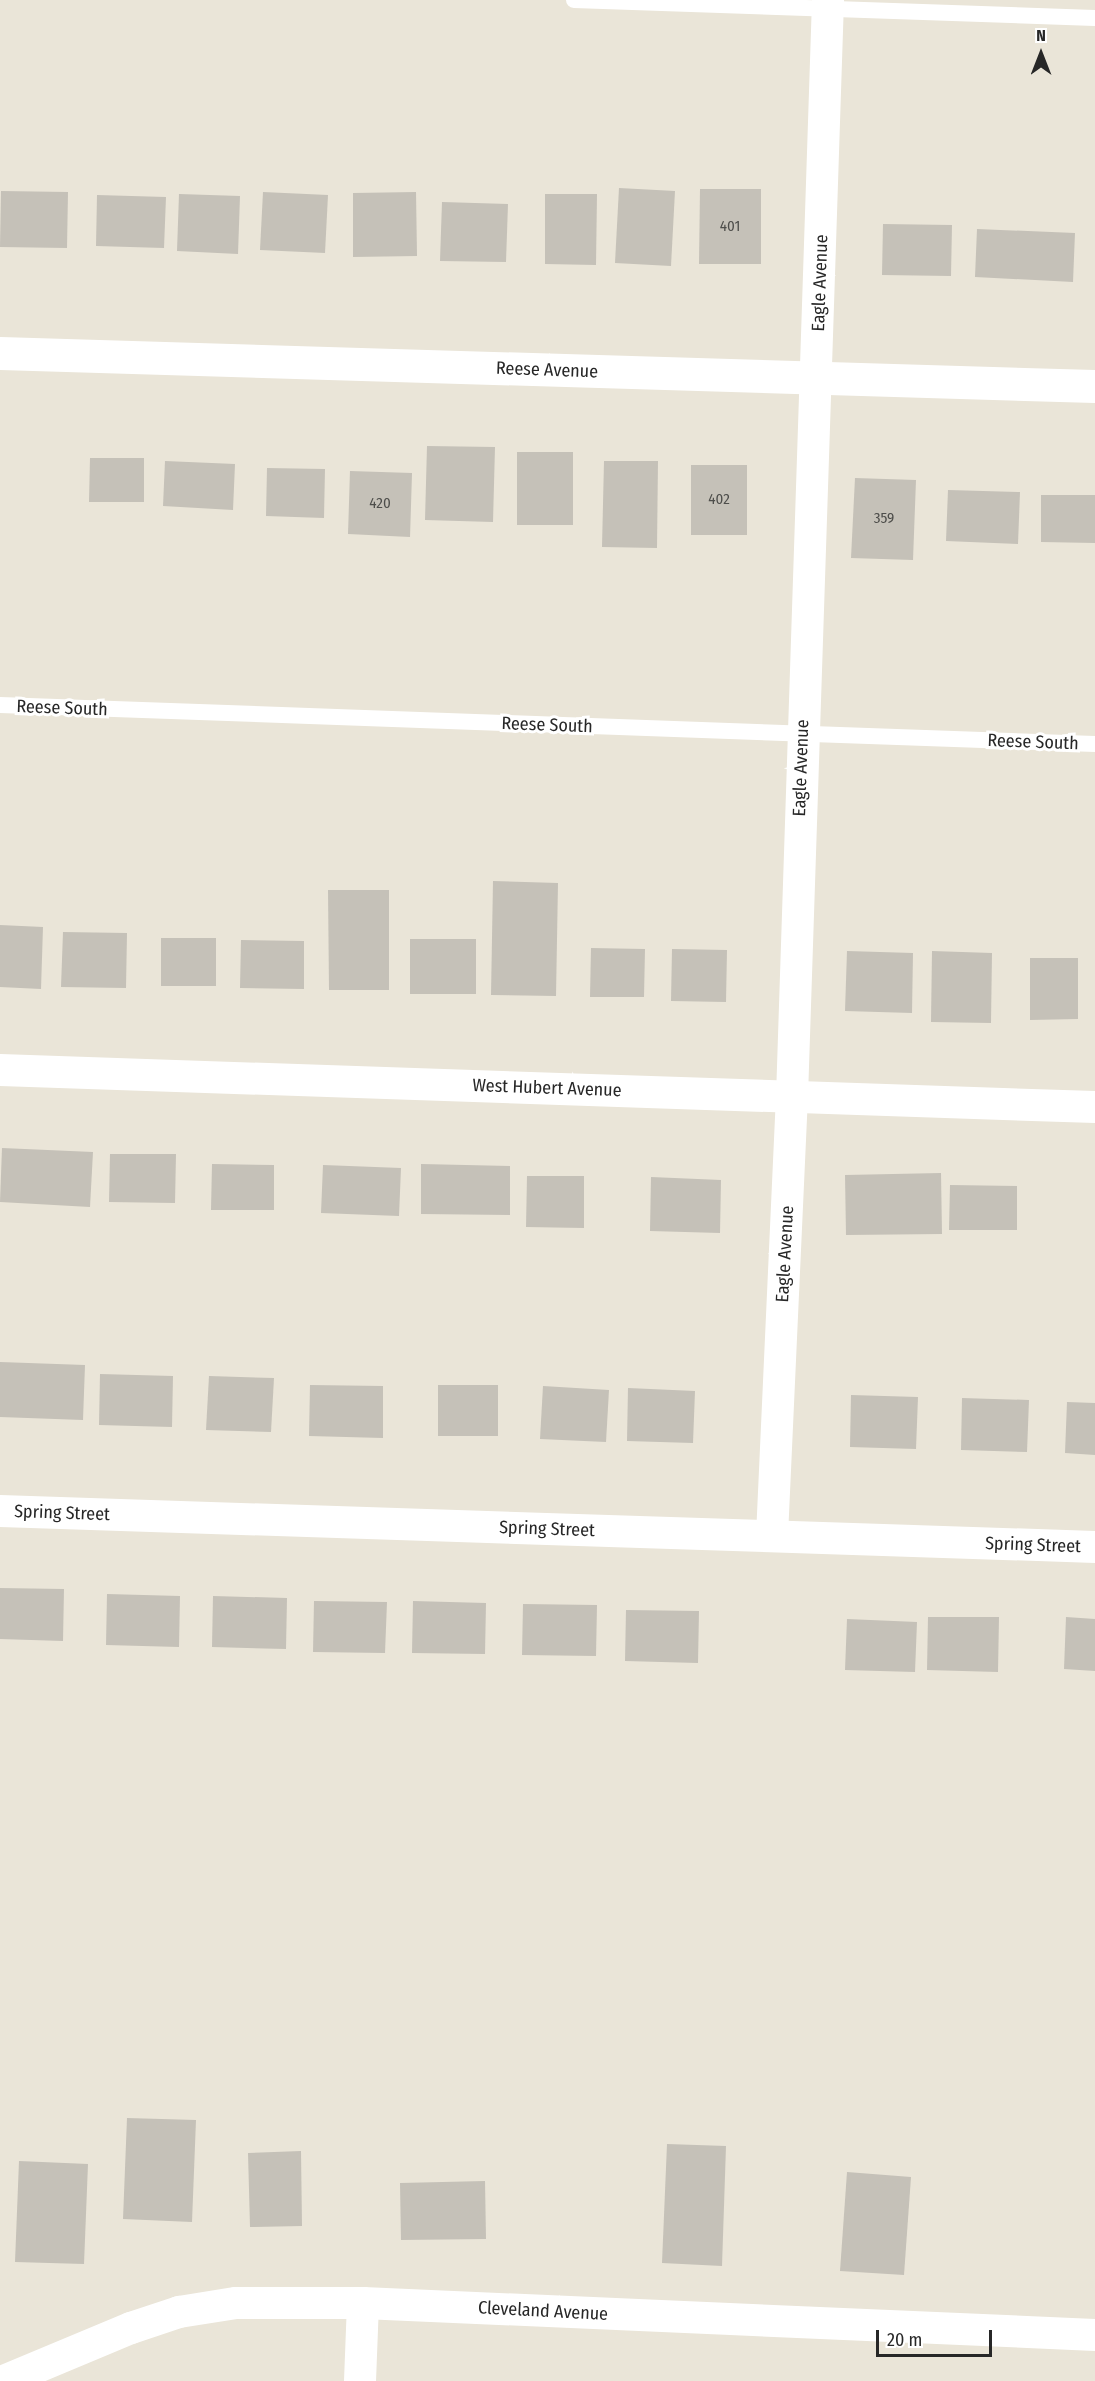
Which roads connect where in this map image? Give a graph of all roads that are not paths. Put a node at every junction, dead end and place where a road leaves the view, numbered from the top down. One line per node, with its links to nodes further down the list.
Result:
1 (574, 0): 2 (lane)
2 (827, 4): 3 (lane); 5 (street, Eagle Avenue)
3 (1095, 18)
4 (0, 353): 5 (street, Reese Avenue)
5 (817, 378): 6 (street, Reese Avenue); 8 (street, Eagle Avenue)
6 (1095, 386)
7 (0, 705): 8 (lane, Reese South)
8 (802, 734): 9 (lane, Reese South); 11 (street, Eagle Avenue)
9 (1095, 744)
10 (0, 1070): 11 (street, West Hubert Avenue)
11 (792, 1097): 12 (street, West Hubert Avenue); 14 (street, Eagle Avenue)
12 (1095, 1107)
13 (0, 1510): 14 (street, Spring Street)
14 (772, 1536): 15 (street, Spring Street)
15 (1095, 1546)
16 (363, 2303): 17 (street, Cleveland Avenue); 18 (street, Cleveland Avenue); 19 (street)
17 (1095, 2336)
18 (4, 2381)
19 (360, 2381)

